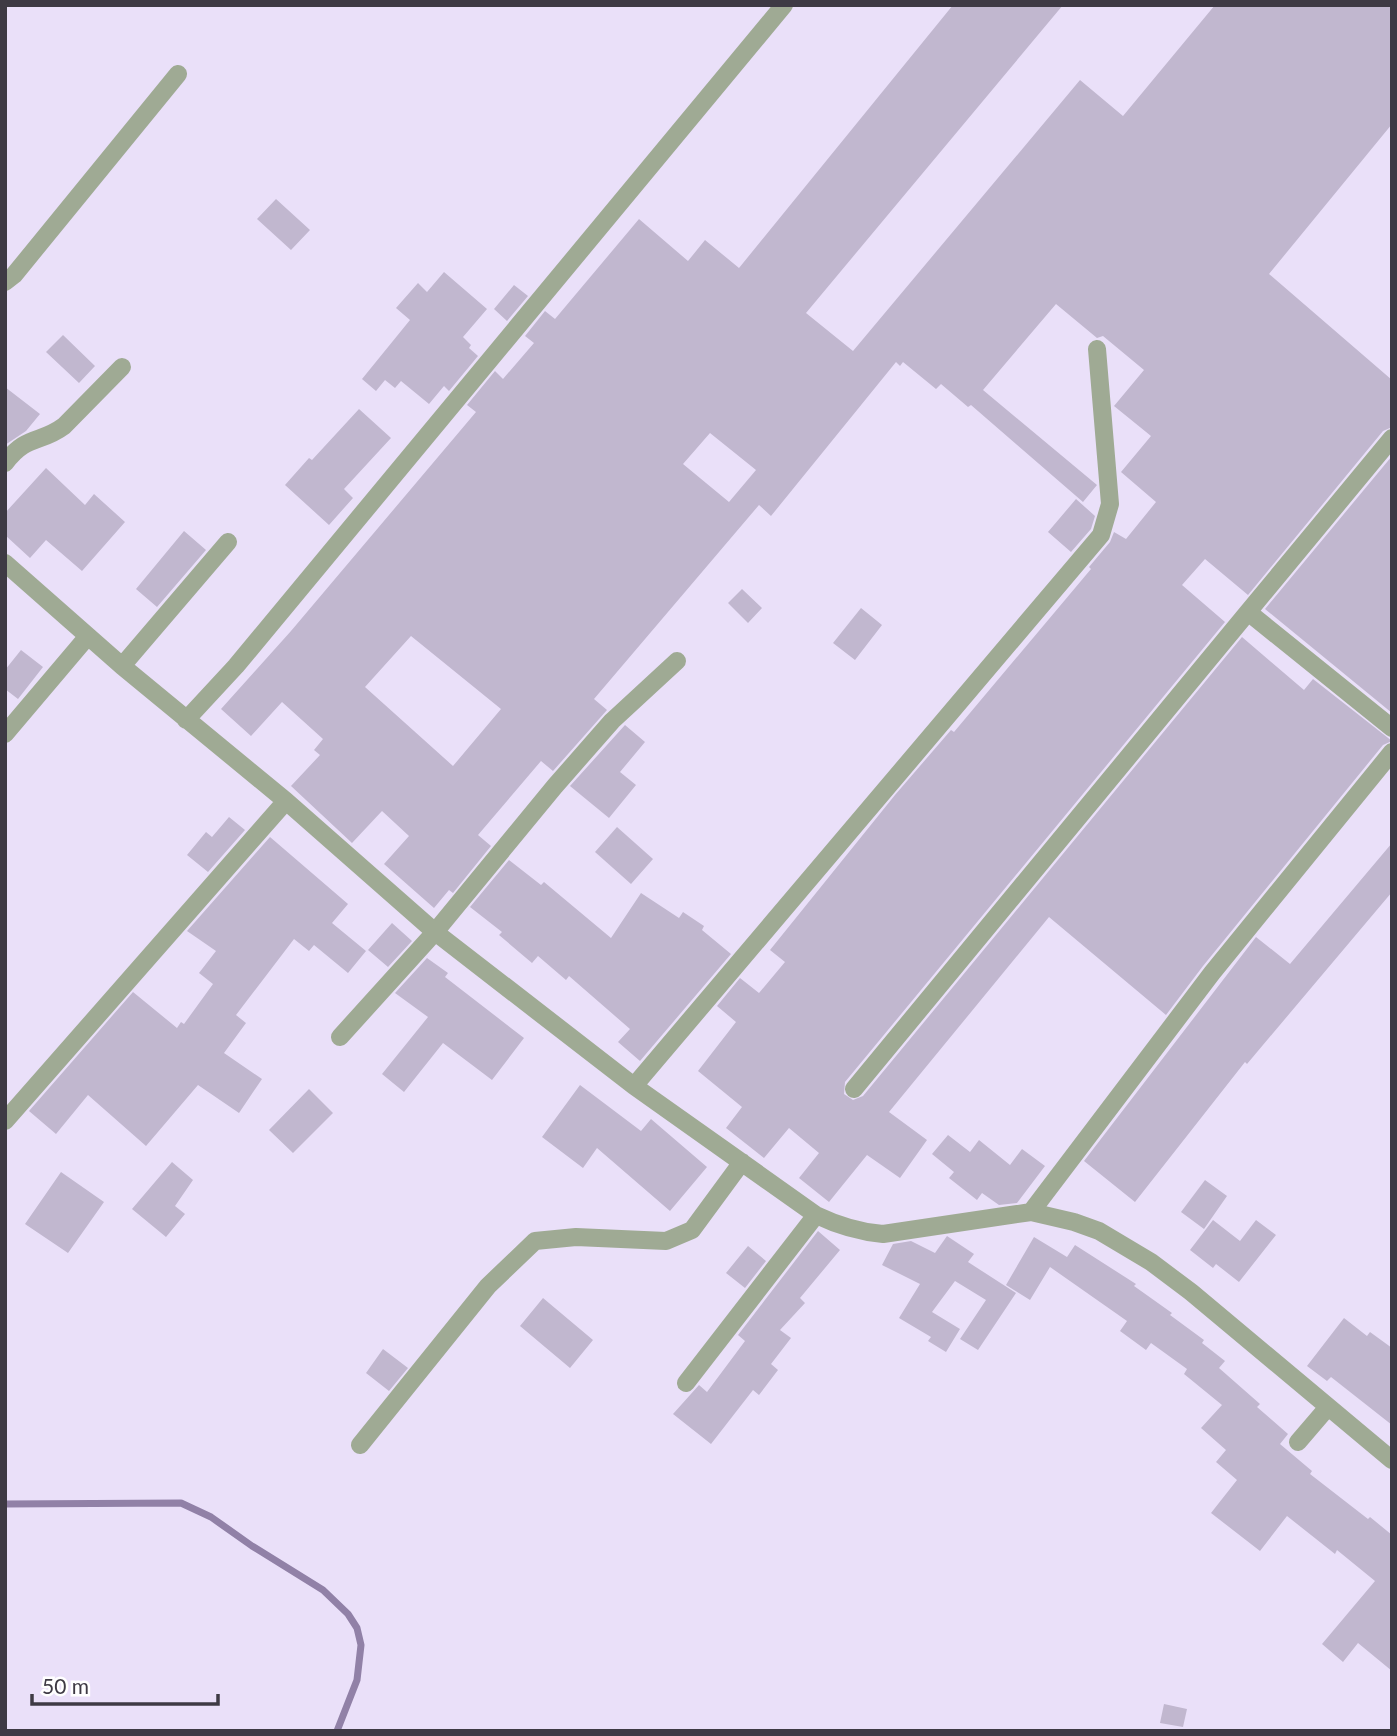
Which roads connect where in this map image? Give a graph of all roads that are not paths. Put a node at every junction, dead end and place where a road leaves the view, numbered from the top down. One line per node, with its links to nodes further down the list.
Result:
1 (784, 5): 14 (street)
2 (178, 74): 3 (street)
3 (6, 282)
4 (1097, 349): 21 (street)
5 (122, 367): 7 (street)
6 (1392, 438): 10 (street)
7 (5, 463)
8 (228, 541): 13 (street)
9 (5, 564): 11 (street)
10 (1248, 612): 15 (street); 22 (street)
11 (88, 636): 13 (street); 16 (street)
12 (677, 661): 19 (street)
13 (122, 666): 14 (street)
14 (186, 720): 18 (street)
15 (1392, 728)
16 (5, 734)
17 (1392, 752): 25 (street)
18 (286, 801): 19 (street); 23 (street)
19 (435, 932): 20 (street); 21 (street)
20 (340, 1037)
21 (634, 1086): 24 (street)
22 (854, 1088)
23 (5, 1121)
24 (742, 1163): 26 (street); 30 (street)
25 (1031, 1212): 26 (street); 28 (street)
26 (816, 1215): 27 (street)
27 (686, 1383)
28 (1328, 1407): 29 (street); 31 (street)
29 (1298, 1442)
30 (360, 1445)
31 (1392, 1460)

